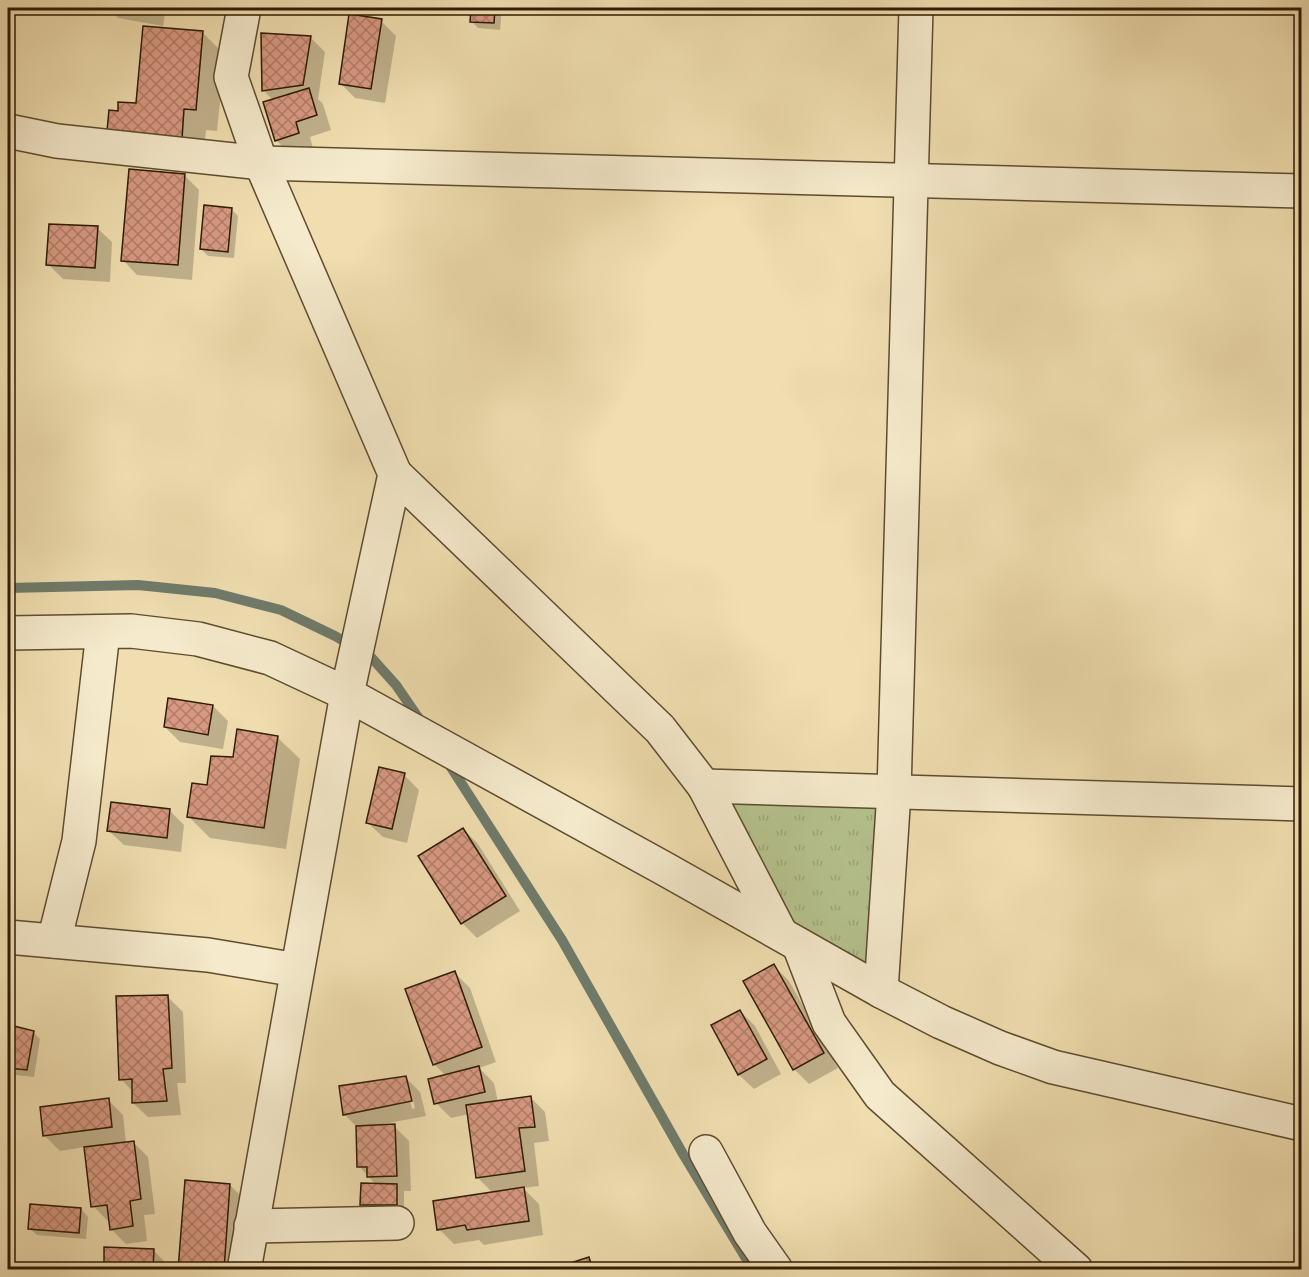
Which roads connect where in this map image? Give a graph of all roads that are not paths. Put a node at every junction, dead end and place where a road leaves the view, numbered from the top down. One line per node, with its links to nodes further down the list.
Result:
1 (244, 8): 4 (street)
2 (916, 8): 5 (street)
3 (8, 131): 4 (street)
4 (261, 163): 5 (street); 7 (street)
5 (911, 180): 6 (street); 12 (street)
6 (1302, 191)
7 (395, 474): 10 (street); 11 (street)
8 (103, 632): 9 (street); 10 (street); 16 (street)
9 (8, 633)
10 (347, 694): 15 (street); 17 (street)
11 (704, 786): 12 (street); 15 (street)
12 (894, 792): 13 (street); 18 (street)
13 (1302, 804)
14 (8, 938): 16 (street)
15 (790, 940): 18 (street); 25 (street)
16 (54, 941): 17 (street)
17 (297, 970): 22 (street)
18 (881, 990): 19 (street)
19 (1302, 1124)
20 (706, 1152): 24 (street)
21 (397, 1222): 22 (street)
22 (251, 1226): 23 (street)
23 (244, 1269)
24 (776, 1269)
25 (1076, 1269)

